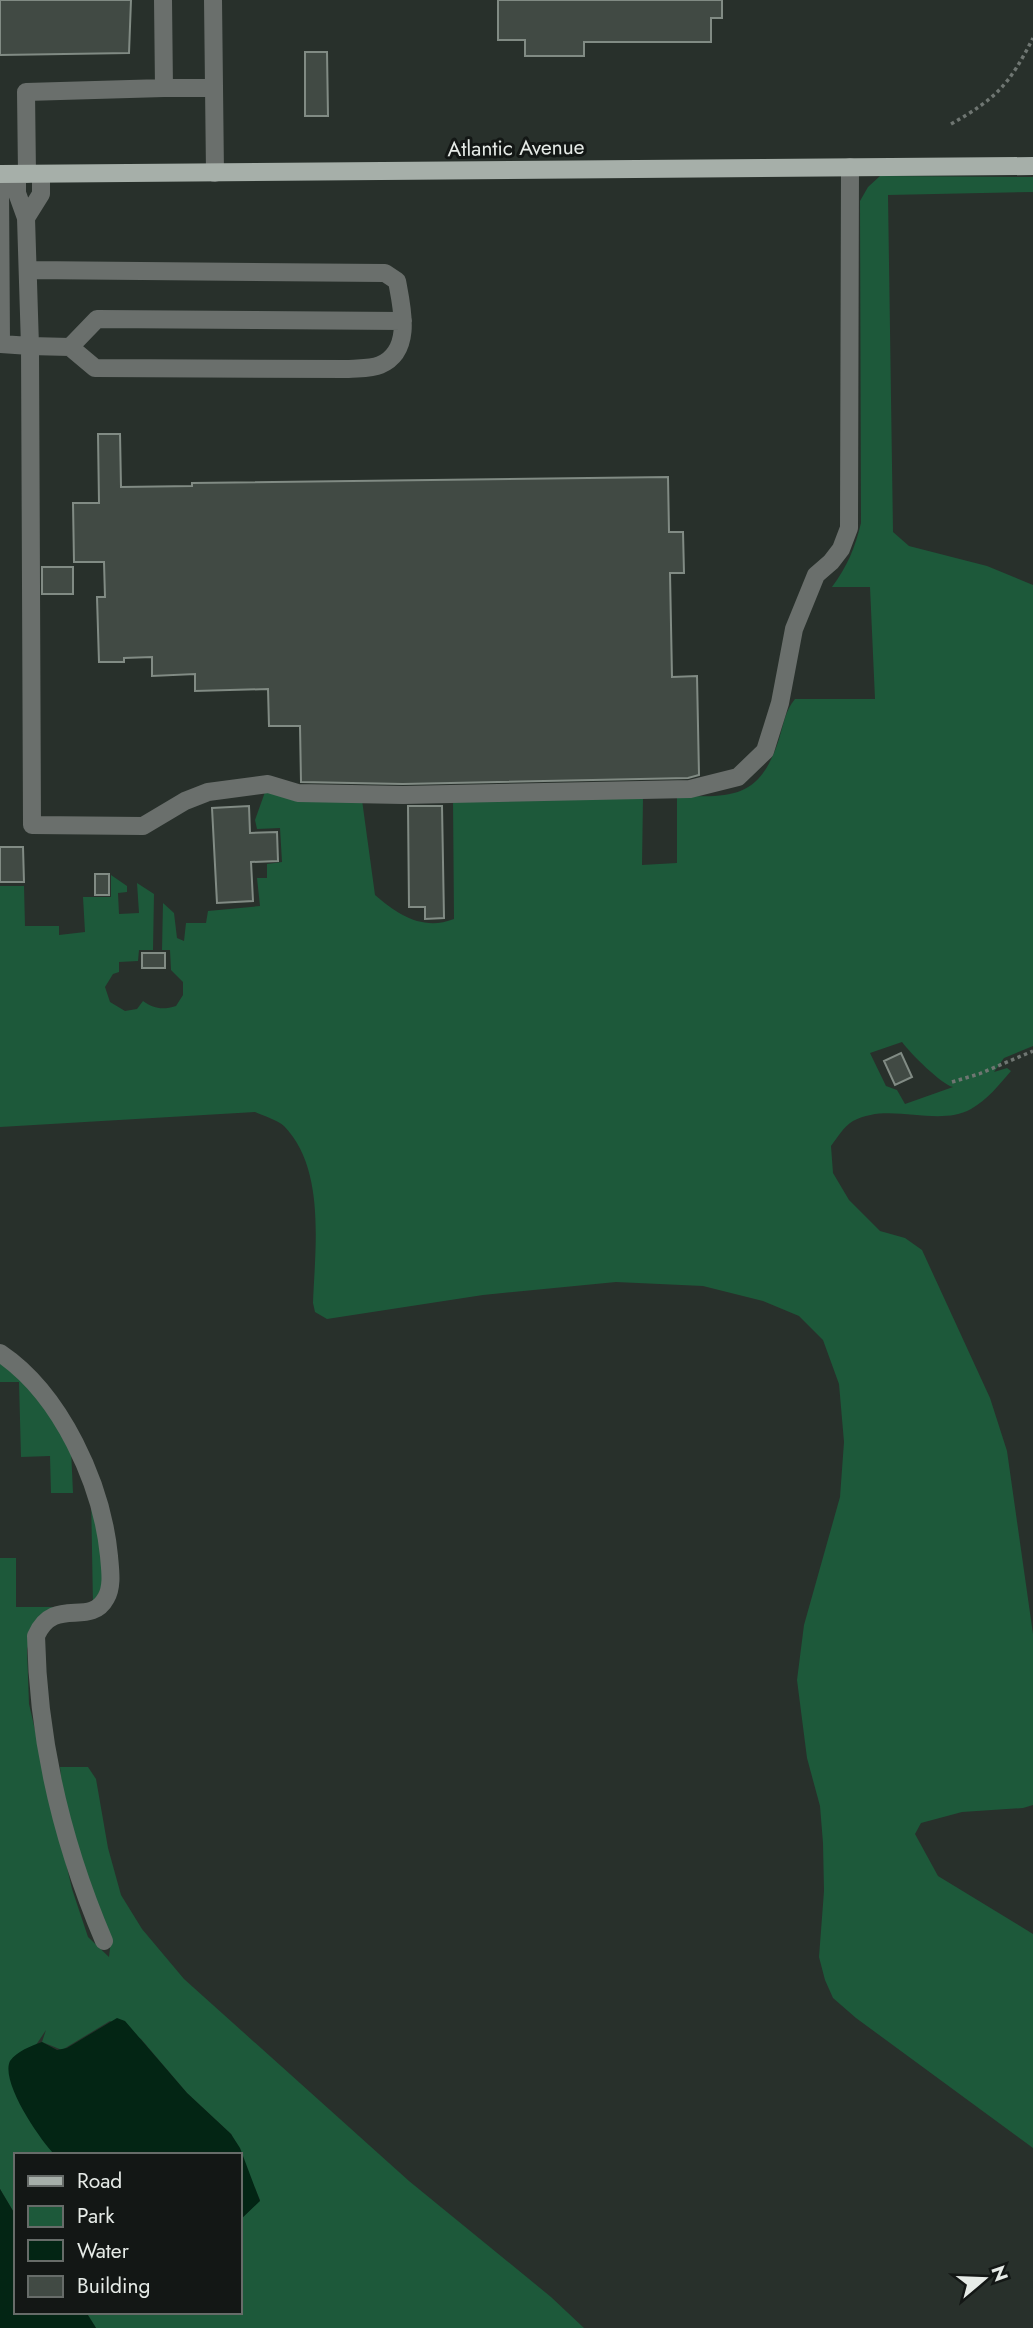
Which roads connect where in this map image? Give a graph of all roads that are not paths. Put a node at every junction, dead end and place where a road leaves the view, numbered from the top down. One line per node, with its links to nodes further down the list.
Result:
1 (163, 0): 3 (street)
2 (213, 0): 4 (street)
3 (164, 88): 4 (street); 8 (street)
4 (214, 88): 7 (street)
5 (1033, 166): 6 (main road, Atlantic Avenue)
6 (850, 167): 7 (main road, Atlantic Avenue); 12 (street)
7 (215, 173): 8 (main road, Atlantic Avenue)
8 (21, 174): 10 (street)
9 (0, 185): 12 (street)
10 (28, 270): 11 (street); 12 (street)
11 (403, 321): 13 (street); 13 (street)
12 (30, 346): 13 (street)
13 (69, 347)
14 (0, 1353): 15 (street)
15 (104, 1941)

